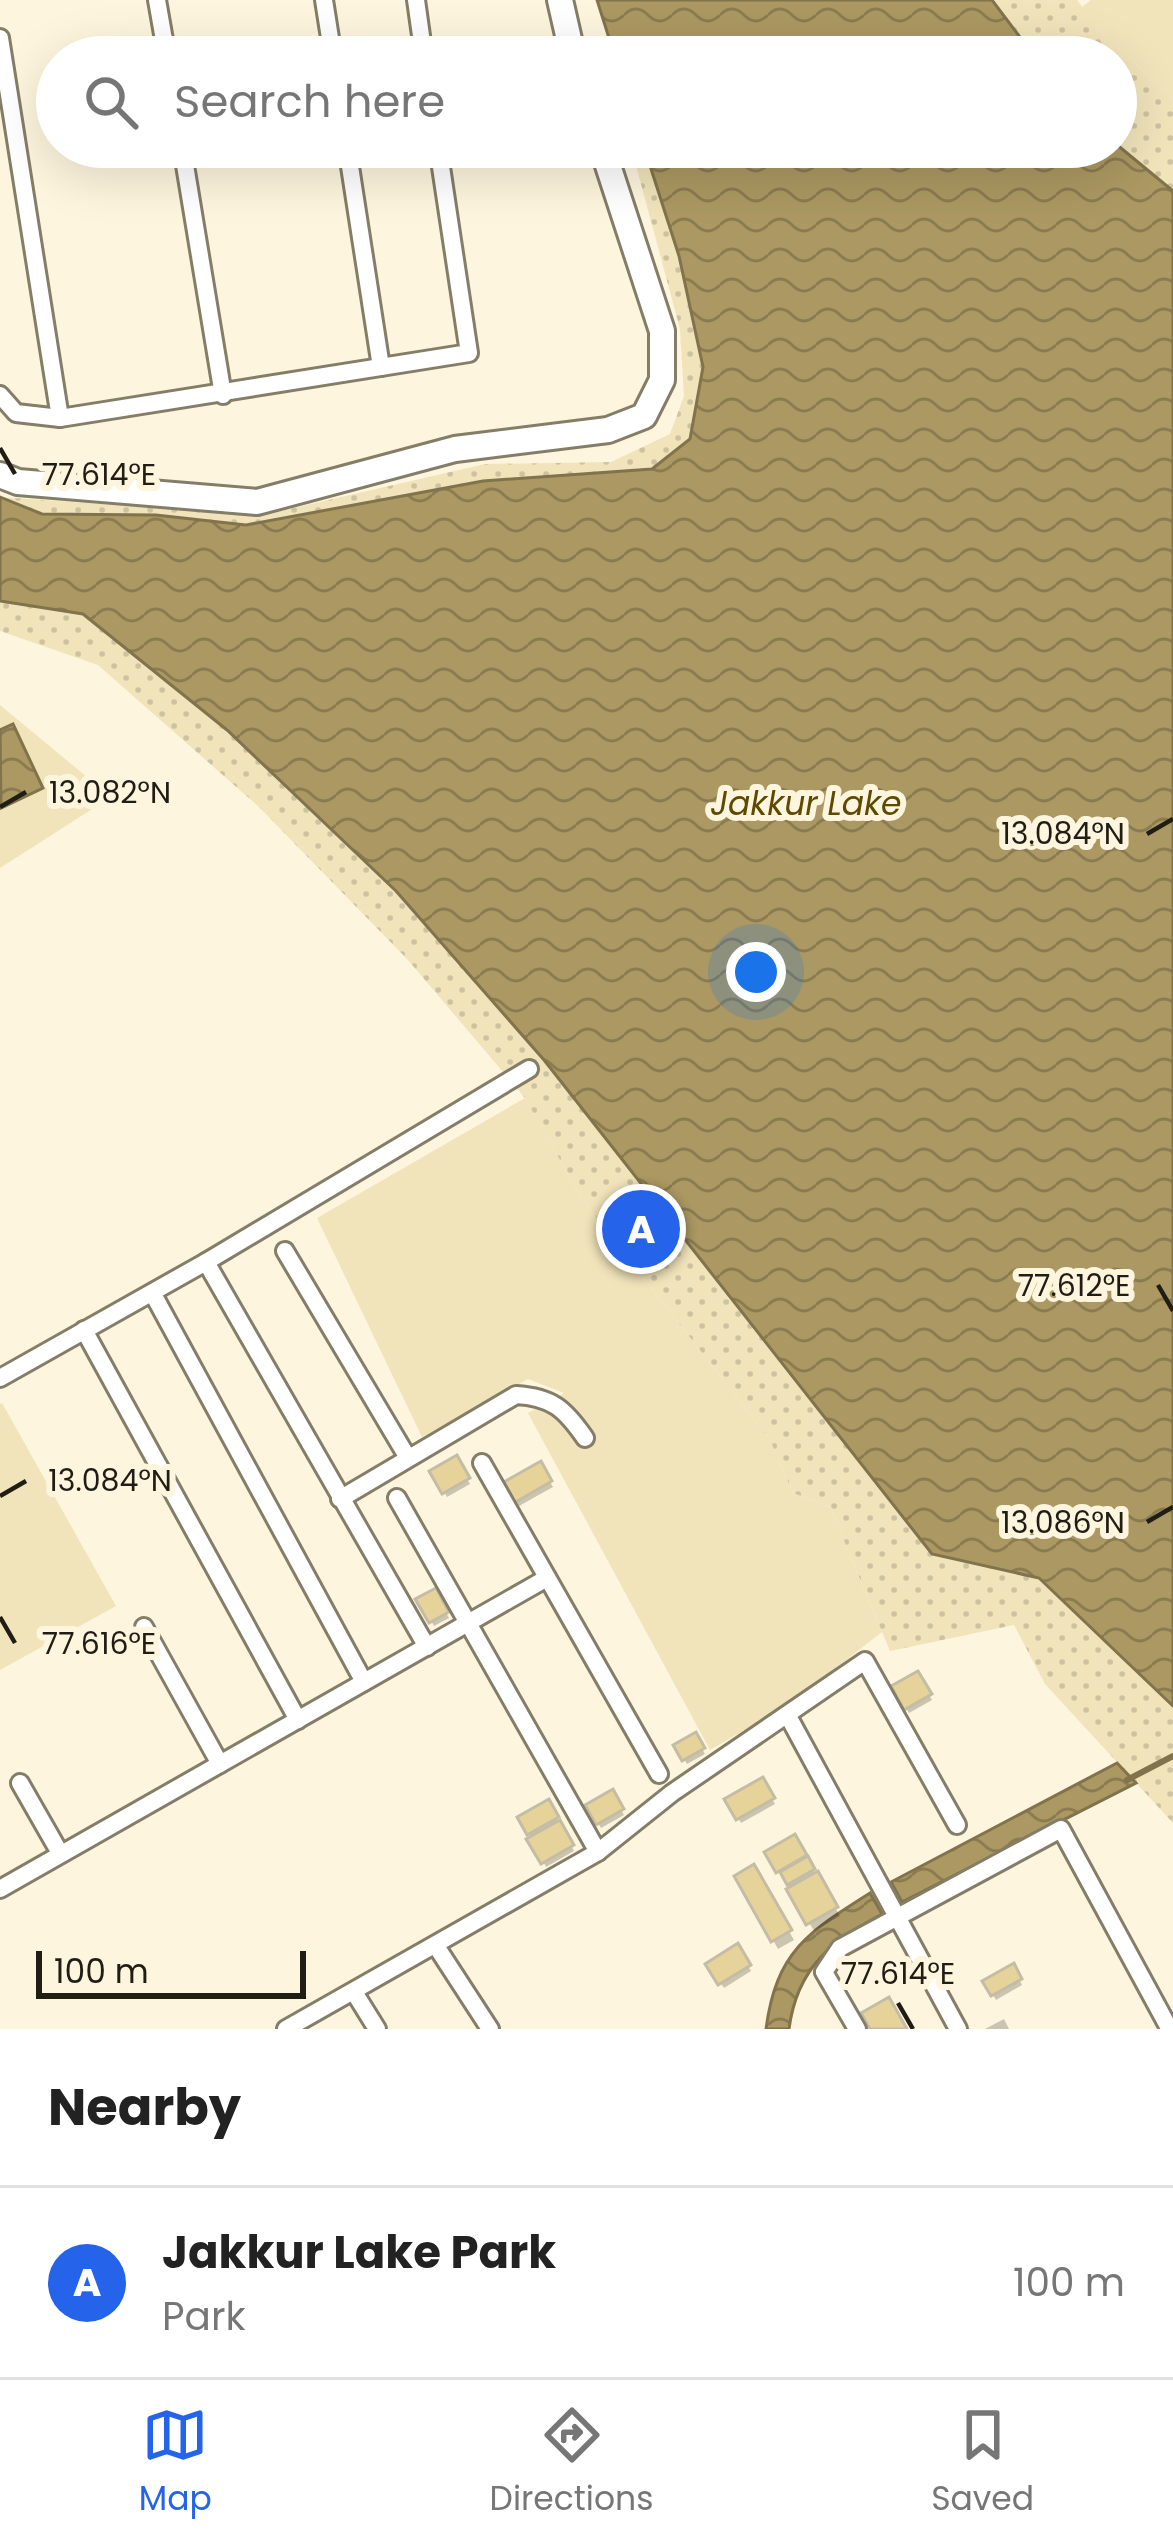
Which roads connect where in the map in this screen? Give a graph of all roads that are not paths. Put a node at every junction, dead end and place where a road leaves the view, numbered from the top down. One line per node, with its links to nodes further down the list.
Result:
1 (157, 0): 5 (street)
2 (324, 0): 6 (street)
3 (416, 0): 7 (street)
4 (560, 0): 8 (street)
5 (163, 36)
6 (330, 36)
7 (421, 36)
8 (568, 36)
9 (0, 38): 17 (street)
10 (185, 168): 16 (street)
11 (350, 168): 14 (street)
12 (441, 168): 14 (street)
13 (609, 168): 18 (street)
14 (381, 367): 16 (street)
15 (0, 395): 17 (street)
16 (223, 395): 17 (street)
17 (60, 418)
18 (0, 475)
19 (530, 1069): 21 (street)
20 (285, 1251): 26 (street)
21 (206, 1262): 22 (street); 29 (street)
22 (153, 1294): 23 (street); 34 (street)
23 (85, 1330): 24 (street); 36 (street)
24 (0, 1378)
25 (585, 1438): 26 (street)
26 (408, 1458): 29 (street)
27 (482, 1463): 30 (street)
28 (397, 1498): 31 (street)
29 (340, 1499): 33 (street)
30 (548, 1578): 31 (street); 38 (street)
31 (468, 1623): 33 (street); 41 (street)
32 (144, 1627): 37 (street)
33 (427, 1647): 34 (street)
34 (364, 1682): 36 (street)
35 (788, 1716): 40 (street); 41 (street); 44 (street)
36 (298, 1720): 37 (street)
37 (220, 1764): 42 (street)
38 (658, 1774)
39 (20, 1784): 42 (street)
40 (957, 1825)
41 (598, 1852): 45 (street)
42 (60, 1853): 43 (street)
43 (0, 1889)
44 (898, 1917): 47 (street); 51 (street); 52 (street)
45 (436, 1946): 46 (street); 50 (street)
46 (354, 1992): 48 (street); 49 (street)
47 (1169, 2028)
48 (286, 2029)
49 (377, 2029)
50 (490, 2029)
51 (857, 2029)
52 (958, 2029)

